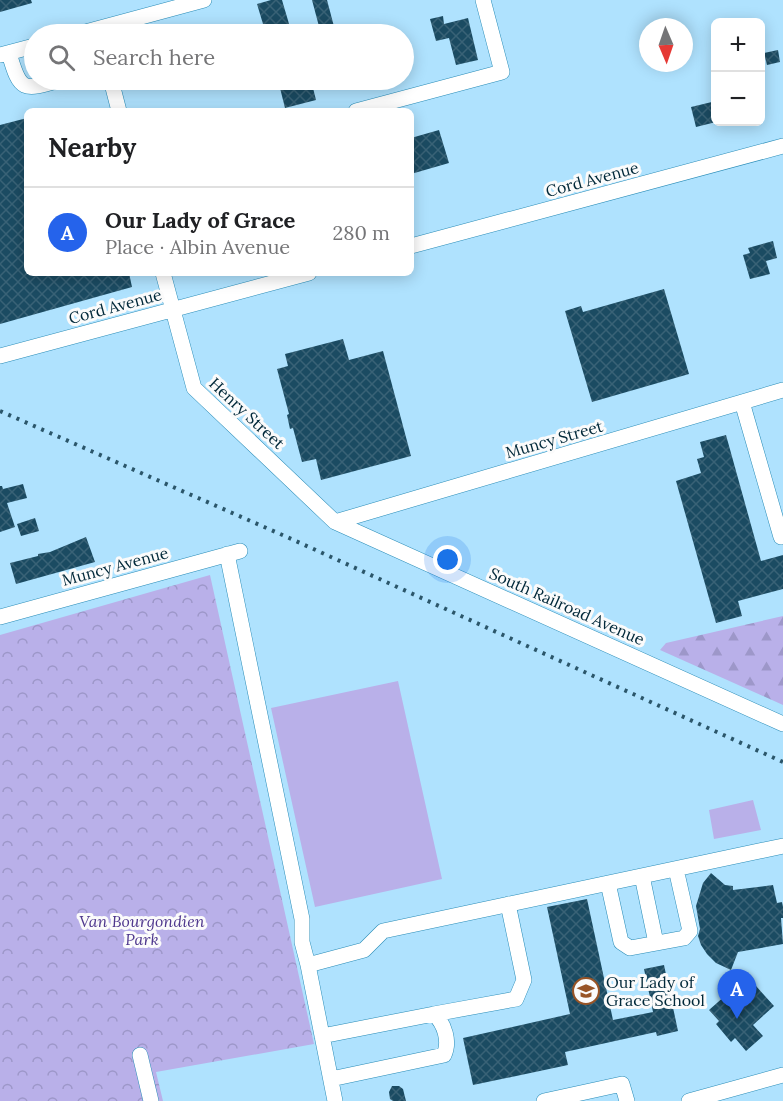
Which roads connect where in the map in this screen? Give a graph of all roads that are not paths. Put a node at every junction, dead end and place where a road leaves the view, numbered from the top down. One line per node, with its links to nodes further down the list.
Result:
1 (204, 0): 3 (street)
2 (483, 0): 9 (street)
3 (124, 24)
4 (24, 49): 5 (street)
5 (4, 54): 6 (street)
6 (24, 85)
7 (114, 90): 8 (street)
8 (118, 108)
9 (367, 108)
10 (783, 146): 11 (street, Cord Avenue)
11 (414, 245)
12 (164, 276): 14 (street, Henry Street)
13 (298, 276): 14 (street, Cord Avenue)
14 (173, 309): 15 (street, Cord Avenue); 18 (street, Henry Street)
15 (0, 356)
16 (783, 390): 17 (street, Muncy Street)
17 (742, 402): 18 (street, Muncy Street); 19 (street)
18 (335, 522): 21 (street, South Railroad Avenue)
19 (781, 537)
20 (0, 617): 28 (street, Muncy Avenue)
21 (783, 724)
22 (783, 846): 23 (street)
23 (676, 869): 24 (street); 27 (street)
24 (642, 876): 25 (street); 27 (street)
25 (608, 883): 26 (street); 27 (street)
26 (508, 904): 28 (street); 29 (street)
27 (656, 943)
28 (308, 965): 30 (street)
29 (434, 1014): 30 (street); 33 (street)
30 (322, 1036): 33 (street)
31 (140, 1055): 34 (street)
32 (783, 1075): 38 (street)
33 (331, 1079): 35 (street)
34 (151, 1101)
35 (335, 1101)
36 (544, 1101): 37 (street)
37 (627, 1101)
38 (689, 1101)

